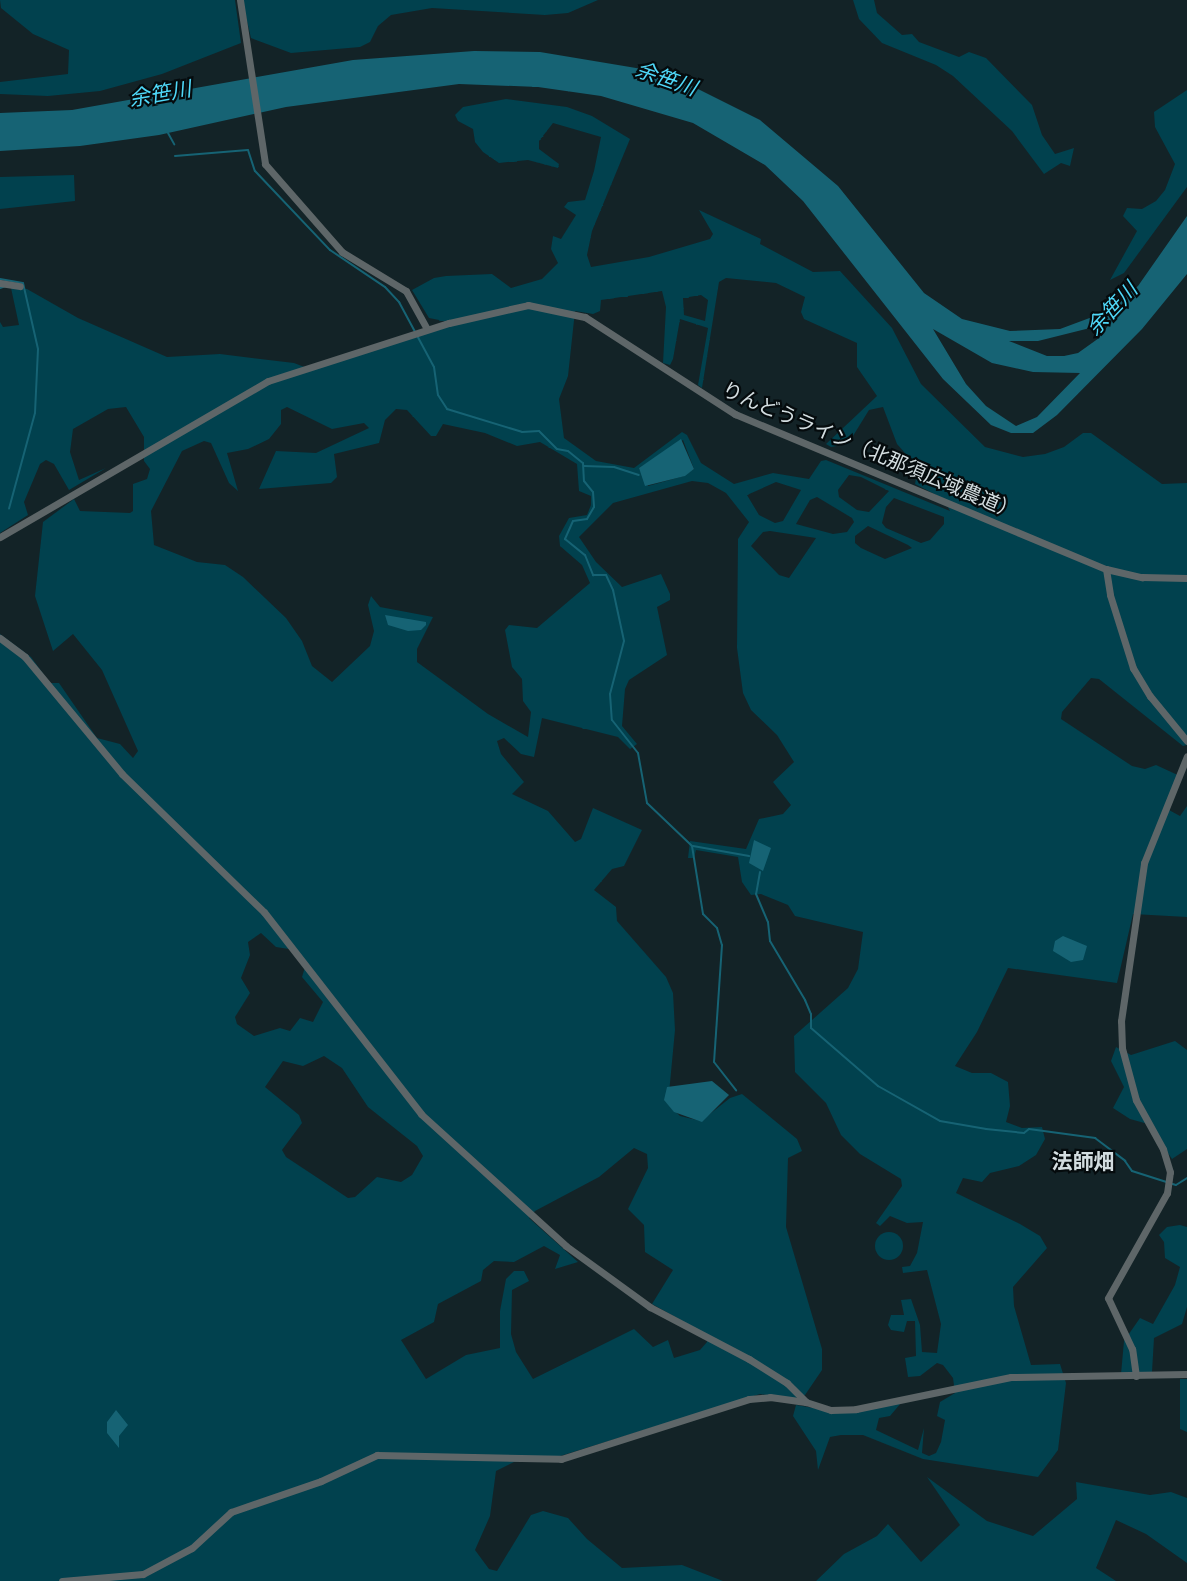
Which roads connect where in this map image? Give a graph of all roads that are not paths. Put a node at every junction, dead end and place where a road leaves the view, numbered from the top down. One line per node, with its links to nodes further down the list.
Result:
1 (240, 0): 4 (street)
2 (0, 283): 3 (street)
3 (20, 286)
4 (428, 329): 5 (street, りんどうライン（北那須広域農道）); 6 (street, りんどうライン（北那須広域農道）)
5 (0, 537)
6 (1106, 569): 7 (street, りんどうライン（北那須広域農道）); 9 (street)
7 (1187, 578)
8 (0, 638): 13 (street)
9 (1187, 741)
10 (1187, 756): 12 (street)
11 (1187, 1374): 12 (street)
12 (1136, 1376): 13 (street)
13 (806, 1402): 14 (street)
14 (62, 1581)

